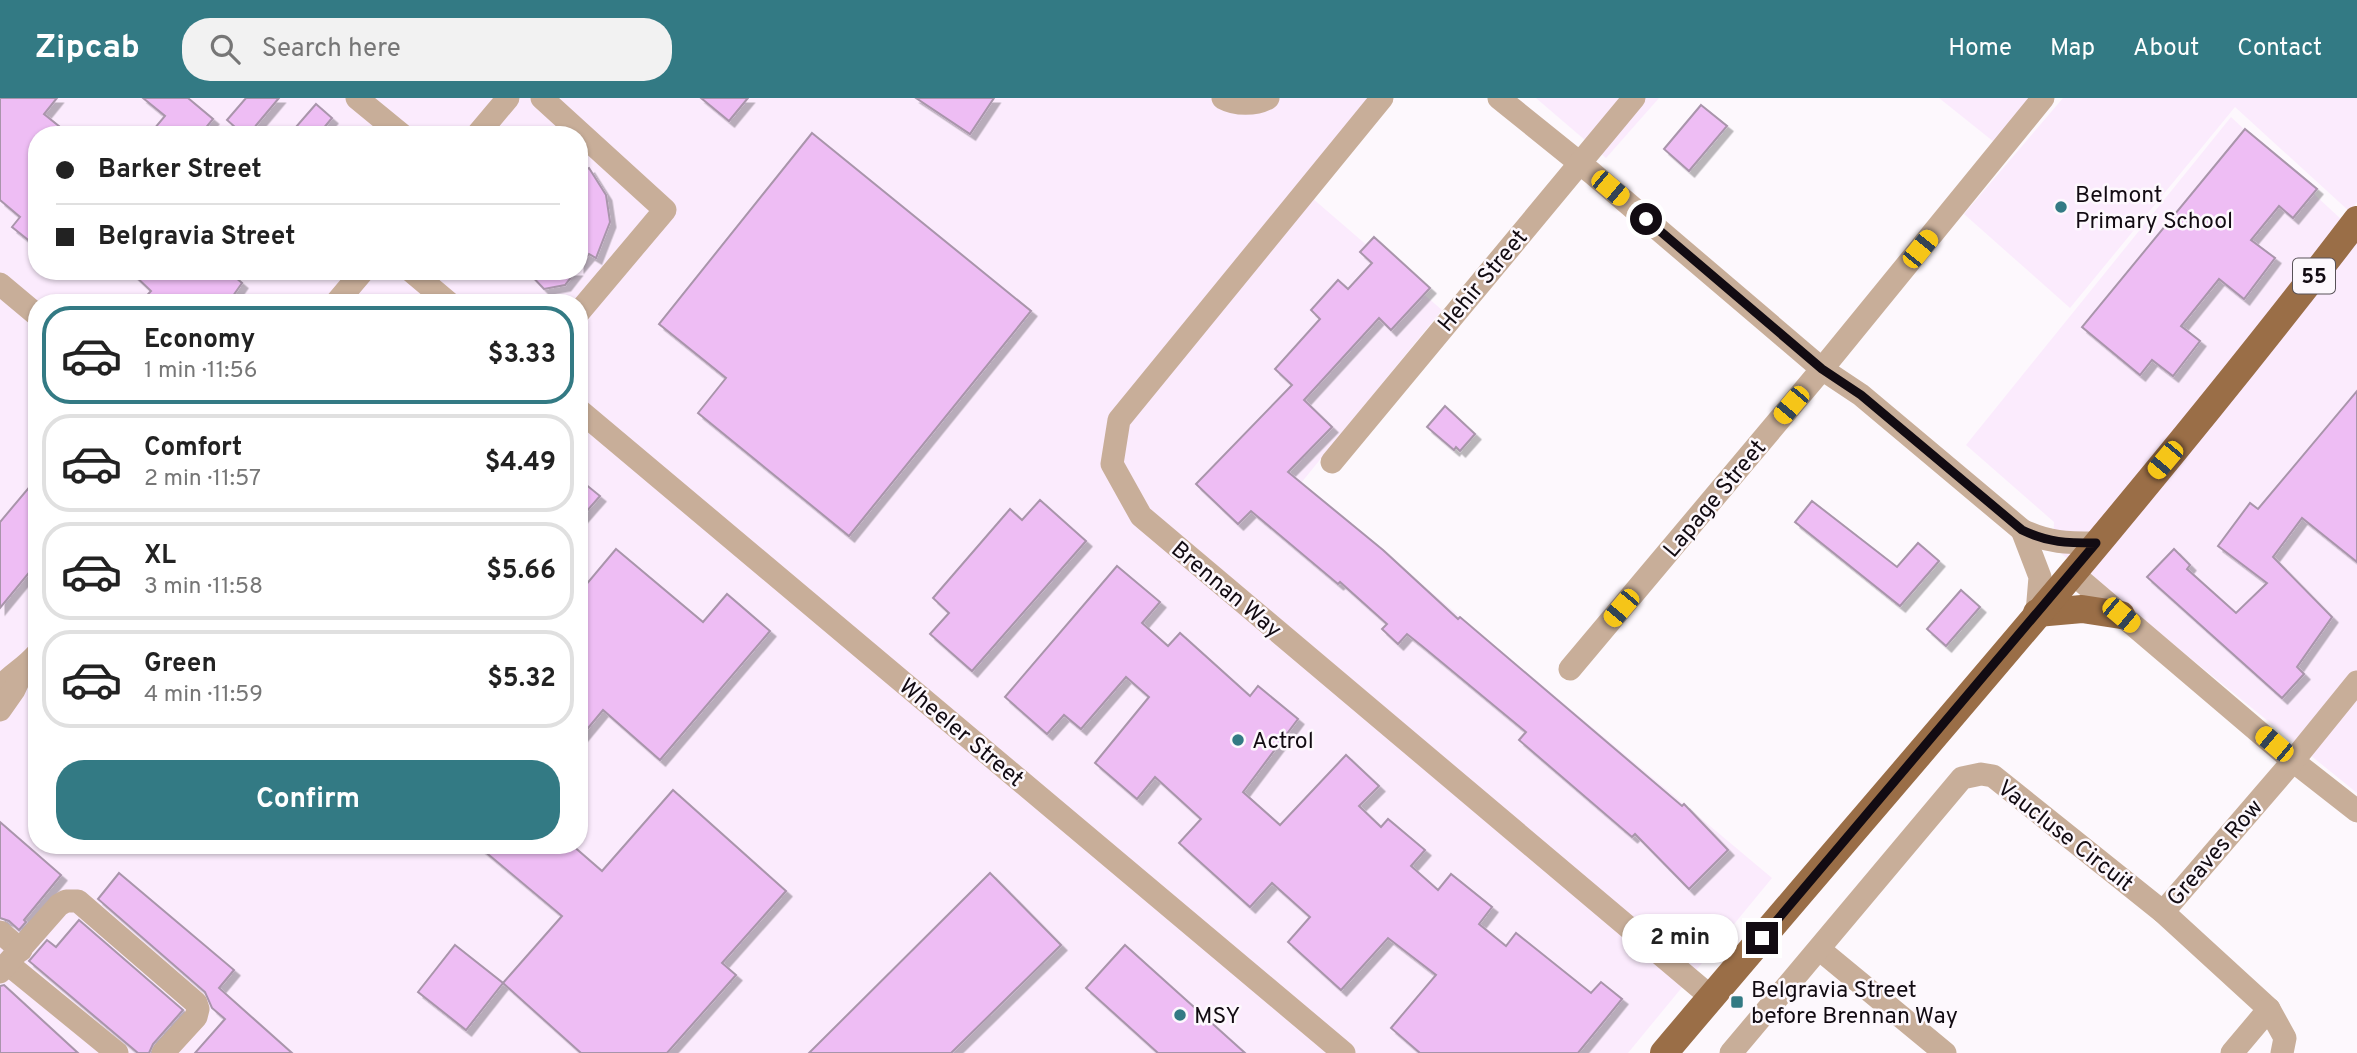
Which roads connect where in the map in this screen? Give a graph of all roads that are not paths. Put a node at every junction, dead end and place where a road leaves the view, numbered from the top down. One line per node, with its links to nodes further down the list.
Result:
1 (357, 98): 10 (street)
2 (508, 98): 11 (street)
3 (542, 98): 12 (street)
4 (1223, 98): 5 (street)
5 (1268, 98)
6 (1382, 98): 45 (street, Brennan Way)
7 (1499, 98): 14 (street)
8 (2043, 98): 25 (street, Lapage Street)
9 (1621, 102): 14 (street, Hehir Street)
10 (391, 126)
11 (485, 126)
12 (573, 126)
13 (588, 140): 22 (street)
14 (1579, 162): 25 (street); 27 (street, Hehir Street)
15 (2357, 220): 24 (main road, 55)
16 (2357, 242): 24 (main road, 55)
17 (355, 280): 20 (street)
18 (422, 280): 21 (street)
19 (0, 284): 23 (street)
20 (344, 294)
21 (438, 294)
22 (588, 301)
23 (28, 307)
24 (2272, 332): 29 (main road, 55)
25 (1822, 369): 28 (street); 35 (street, Lapage Street)
26 (588, 418): 49 (street, Wheeler Street)
27 (1332, 462)
28 (2022, 530): 29 (street); 31 (street)
29 (2096, 543): 30 (main road, 55)
30 (2071, 572): 31 (main road, 55); 32 (street)
31 (2037, 613): 32 (main road); 45 (main road, 55)
32 (2121, 615): 39 (street)
33 (28, 663): 37 (street)
34 (28, 666): 38 (street)
35 (1570, 669)
36 (2357, 682): 39 (street, Greaves Row)
37 (0, 687)
38 (0, 710)
39 (2293, 761): 40 (street); 41 (street, Greaves Row)
40 (2357, 811)
41 (2163, 912): 43 (street, Vaucluse Circuit); 46 (street, Vaucluse Circuit)
42 (0, 932): 44 (street)
43 (1819, 949): 51 (street, Vaucluse Circuit); 52 (street)
44 (10, 962): 47 (street); 48 (street)
45 (1711, 997): 50 (main road, 55)
46 (2269, 1009): 53 (street); 54 (street, Vaucluse Circuit)
47 (117, 1053)
48 (163, 1053)
49 (1344, 1053)
50 (1664, 1053)
51 (1731, 1053)
52 (1945, 1053)
53 (2232, 1053)
54 (2282, 1053)

